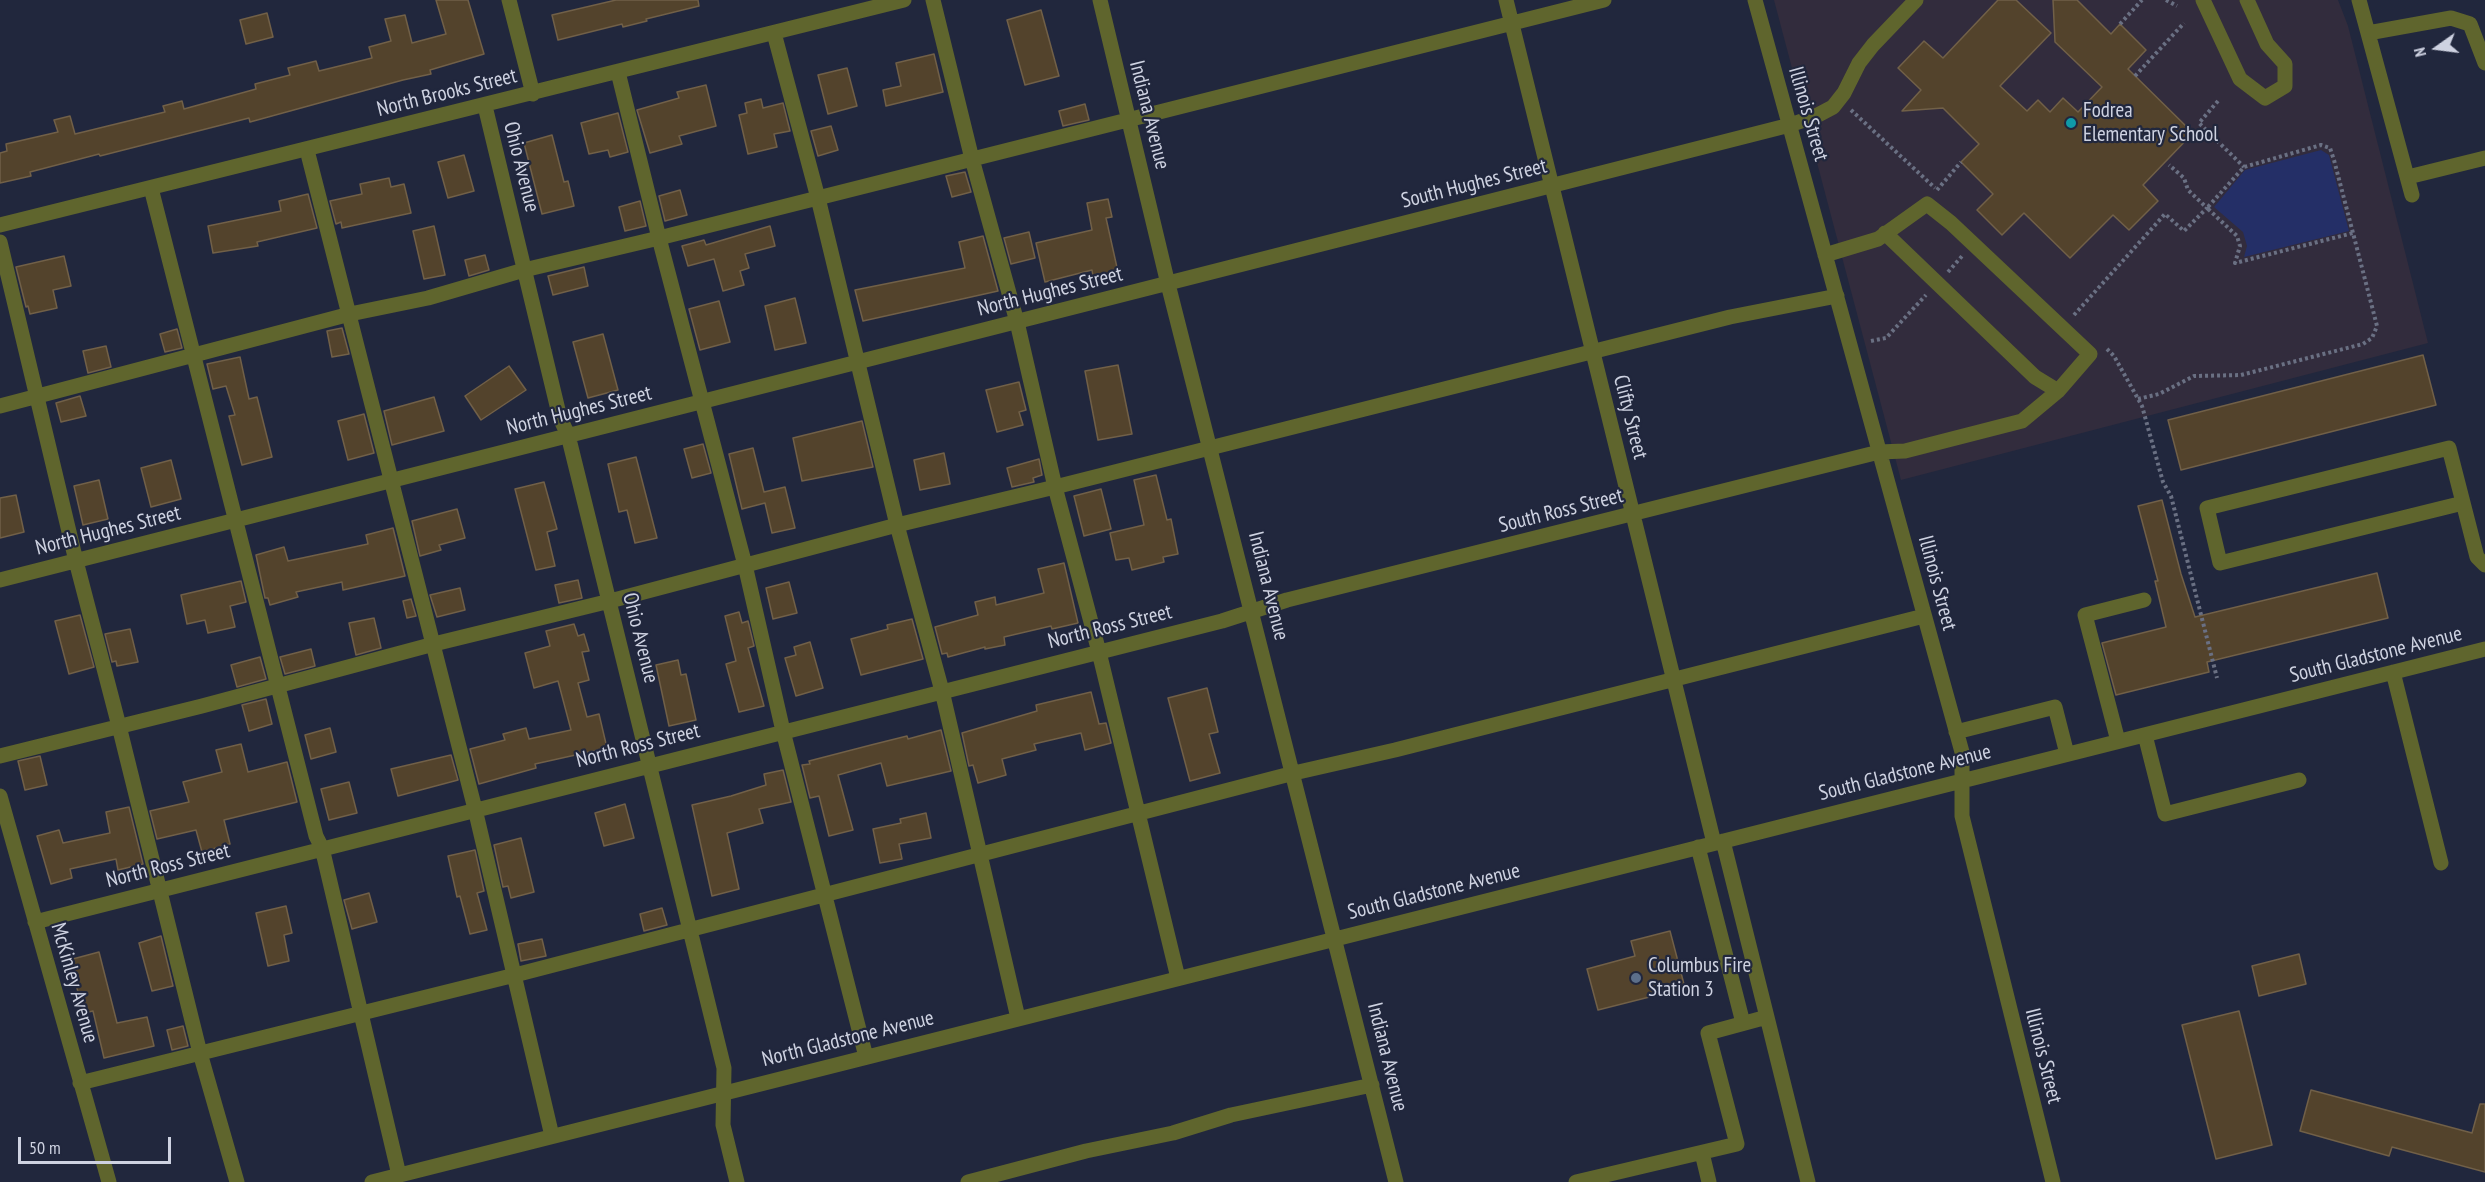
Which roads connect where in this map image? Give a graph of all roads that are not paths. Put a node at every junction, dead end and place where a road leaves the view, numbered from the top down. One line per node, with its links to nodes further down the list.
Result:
1 (509, 0): 17 (street)
2 (904, 0): 13 (street, North Brooks Street)
3 (933, 0): 23 (street)
4 (1100, 0): 19 (street, Indiana Avenue)
5 (1506, 0): 12 (street, Clifty Street)
6 (1604, 0): 12 (street)
7 (1755, 0): 20 (street, Illinois Street)
8 (1916, 0): 20 (street, South Hughes Street)
9 (2203, 0): 10 (street)
10 (2247, 0)
11 (2359, 0): 14 (street)
12 (1511, 23): 19 (street); 25 (street, Clifty Street)
13 (774, 33): 16 (street, North Brooks Street); 28 (street)
14 (2368, 33): 15 (street); 24 (street)
15 (2485, 63)
16 (618, 72): 17 (street, North Brooks Street); 31 (street)
17 (533, 94): 18 (street, North Brooks Street)
18 (485, 106): 21 (street, North Brooks Street); 34 (street, Ohio Avenue)
19 (1129, 118): 23 (street); 35 (street, Indiana Avenue)
20 (1790, 125): 25 (street, South Hughes Street); 33 (street, Illinois Street)
21 (307, 150): 26 (street, North Brooks Street); 37 (street)
22 (2485, 158): 24 (street)
23 (972, 159): 28 (street); 38 (street)
24 (2408, 177): 27 (street)
25 (1552, 186): 35 (street, South Hughes Street); 39 (street, Clifty Street)
26 (151, 188): 29 (street, North Brooks Street); 40 (street)
27 (2412, 195)
28 (818, 198): 31 (street); 41 (street)
29 (0, 225)
30 (1885, 233): 33 (street); 42 (street); 42 (street, South Ross Street)
31 (659, 238): 34 (street); 44 (street)
32 (0, 242): 43 (street)
33 (1825, 255): 36 (street, Illinois Street)
34 (524, 270): 37 (street); 46 (street, Ohio Avenue)
35 (1168, 284): 38 (street, North Hughes Street); 47 (street, Indiana Avenue)
36 (1836, 296): 39 (street); 48 (street, Illinois Street)
37 (350, 314): 40 (street); 49 (street)
38 (1017, 322): 41 (street, North Hughes Street); 50 (street)
39 (1592, 351): 47 (street); 52 (street, Clifty Street)
40 (194, 356): 43 (street); 53 (street)
41 (859, 362): 44 (street, North Hughes Street); 54 (street)
42 (2058, 391): 48 (street, South Ross Street)
43 (36, 396): 45 (street); 55 (street)
44 (704, 401): 46 (street, North Hughes Street); 56 (street)
45 (0, 406)
46 (568, 435): 49 (street, North Hughes Street); 60 (street, Ohio Avenue)
47 (1211, 448): 50 (street); 61 (street, Indiana Avenue)
48 (1879, 452): 52 (street, South Ross Street); 62 (street, Illinois Street)
49 (392, 480): 53 (street, North Hughes Street); 63 (street)
50 (1055, 487): 54 (street); 65 (street)
51 (2463, 503): 51 (street); 57 (street)
52 (1632, 515): 61 (street, South Ross Street); 67 (street, Clifty Street)
53 (236, 520): 55 (street, North Hughes Street); 68 (street)
54 (897, 525): 56 (street); 69 (street)
55 (76, 561): 58 (street, North Hughes Street); 70 (street)
56 (745, 565): 60 (street); 71 (street)
57 (2485, 565)
58 (0, 580)
59 (2144, 600): 74 (street)
60 (610, 601): 63 (street); 77 (street, Ohio Avenue)
61 (1253, 613): 65 (street, North Ross Street); 78 (street, Indiana Avenue)
62 (1924, 616): 67 (street); 72 (street, Illinois Street)
63 (434, 644): 68 (street); 82 (street)
64 (2485, 649): 66 (street, South Gladstone Avenue)
65 (1099, 652): 69 (street, North Ross Street); 83 (street)
66 (2393, 672): 73 (street, South Gladstone Avenue); 88 (street)
67 (1673, 679): 78 (street); 84 (street, Clifty Street)
68 (278, 686): 70 (street); 86 (street)
69 (942, 691): 71 (street, North Ross Street); 87 (street)
70 (119, 726): 76 (street); 89 (street)
71 (783, 731): 77 (street, North Ross Street); 90 (street)
72 (1956, 732): 75 (street); 80 (street, Illinois Street)
73 (2145, 735): 74 (street, South Gladstone Avenue); 79 (street)
74 (2118, 741): 75 (street, South Gladstone Avenue)
75 (2067, 754): 80 (street, South Gladstone Avenue)
76 (0, 756)
77 (650, 764): 82 (street, North Ross Street); 92 (street, Ohio Avenue)
78 (1293, 773): 83 (street); 93 (street, Indiana Avenue)
79 (2299, 780)
80 (1962, 781): 84 (street, South Gladstone Avenue); 117 (street, Illinois Street)
81 (0, 796): 91 (street, McKinley Avenue)
82 (475, 809): 86 (street, North Ross Street); 94 (street)
83 (1139, 813): 87 (street); 95 (street)
84 (1719, 842): 85 (street, South Gladstone Avenue); 97 (street, Clifty Street)
85 (1698, 847): 93 (street, South Gladstone Avenue); 99 (street)
86 (322, 848): 89 (street, North Ross Street); 96 (street)
87 (980, 853): 90 (street); 98 (street)
88 (2441, 863)
89 (160, 890): 91 (street, North Ross Street); 100 (street)
90 (825, 894): 92 (street); 101 (street)
91 (35, 922): 102 (street, McKinley Avenue)
92 (690, 928): 94 (street); 104 (street, Ohio Avenue)
93 (1335, 938): 95 (street, North Gladstone Avenue); 103 (street, Indiana Avenue)
94 (515, 975): 96 (street); 105 (street)
95 (1178, 978): 98 (street, North Gladstone Avenue)
96 (362, 1013): 100 (street); 107 (street)
97 (1767, 1017): 99 (street); 116 (street, Clifty Street)
98 (1018, 1018): 101 (street, North Gladstone Avenue)
99 (1743, 1023): 106 (street)
100 (200, 1053): 102 (street); 109 (street)
101 (866, 1057): 104 (street, North Gladstone Avenue)
102 (80, 1083): 108 (street, McKinley Avenue)
103 (1372, 1085): 112 (street); 113 (street, Indiana Avenue)
104 (724, 1092): 105 (street, North Gladstone Avenue); 111 (street, Ohio Avenue)
105 (552, 1136): 107 (street, North Gladstone Avenue)
106 (1702, 1153): 114 (street); 115 (street)
107 (399, 1175): 110 (street, North Gladstone Avenue)
108 (109, 1182)
109 (237, 1182)
110 (372, 1182)
111 (737, 1182)
112 (968, 1182)
113 (1396, 1182)
114 (1576, 1182)
115 (1709, 1182)
116 (1808, 1182)
117 (2052, 1182)

